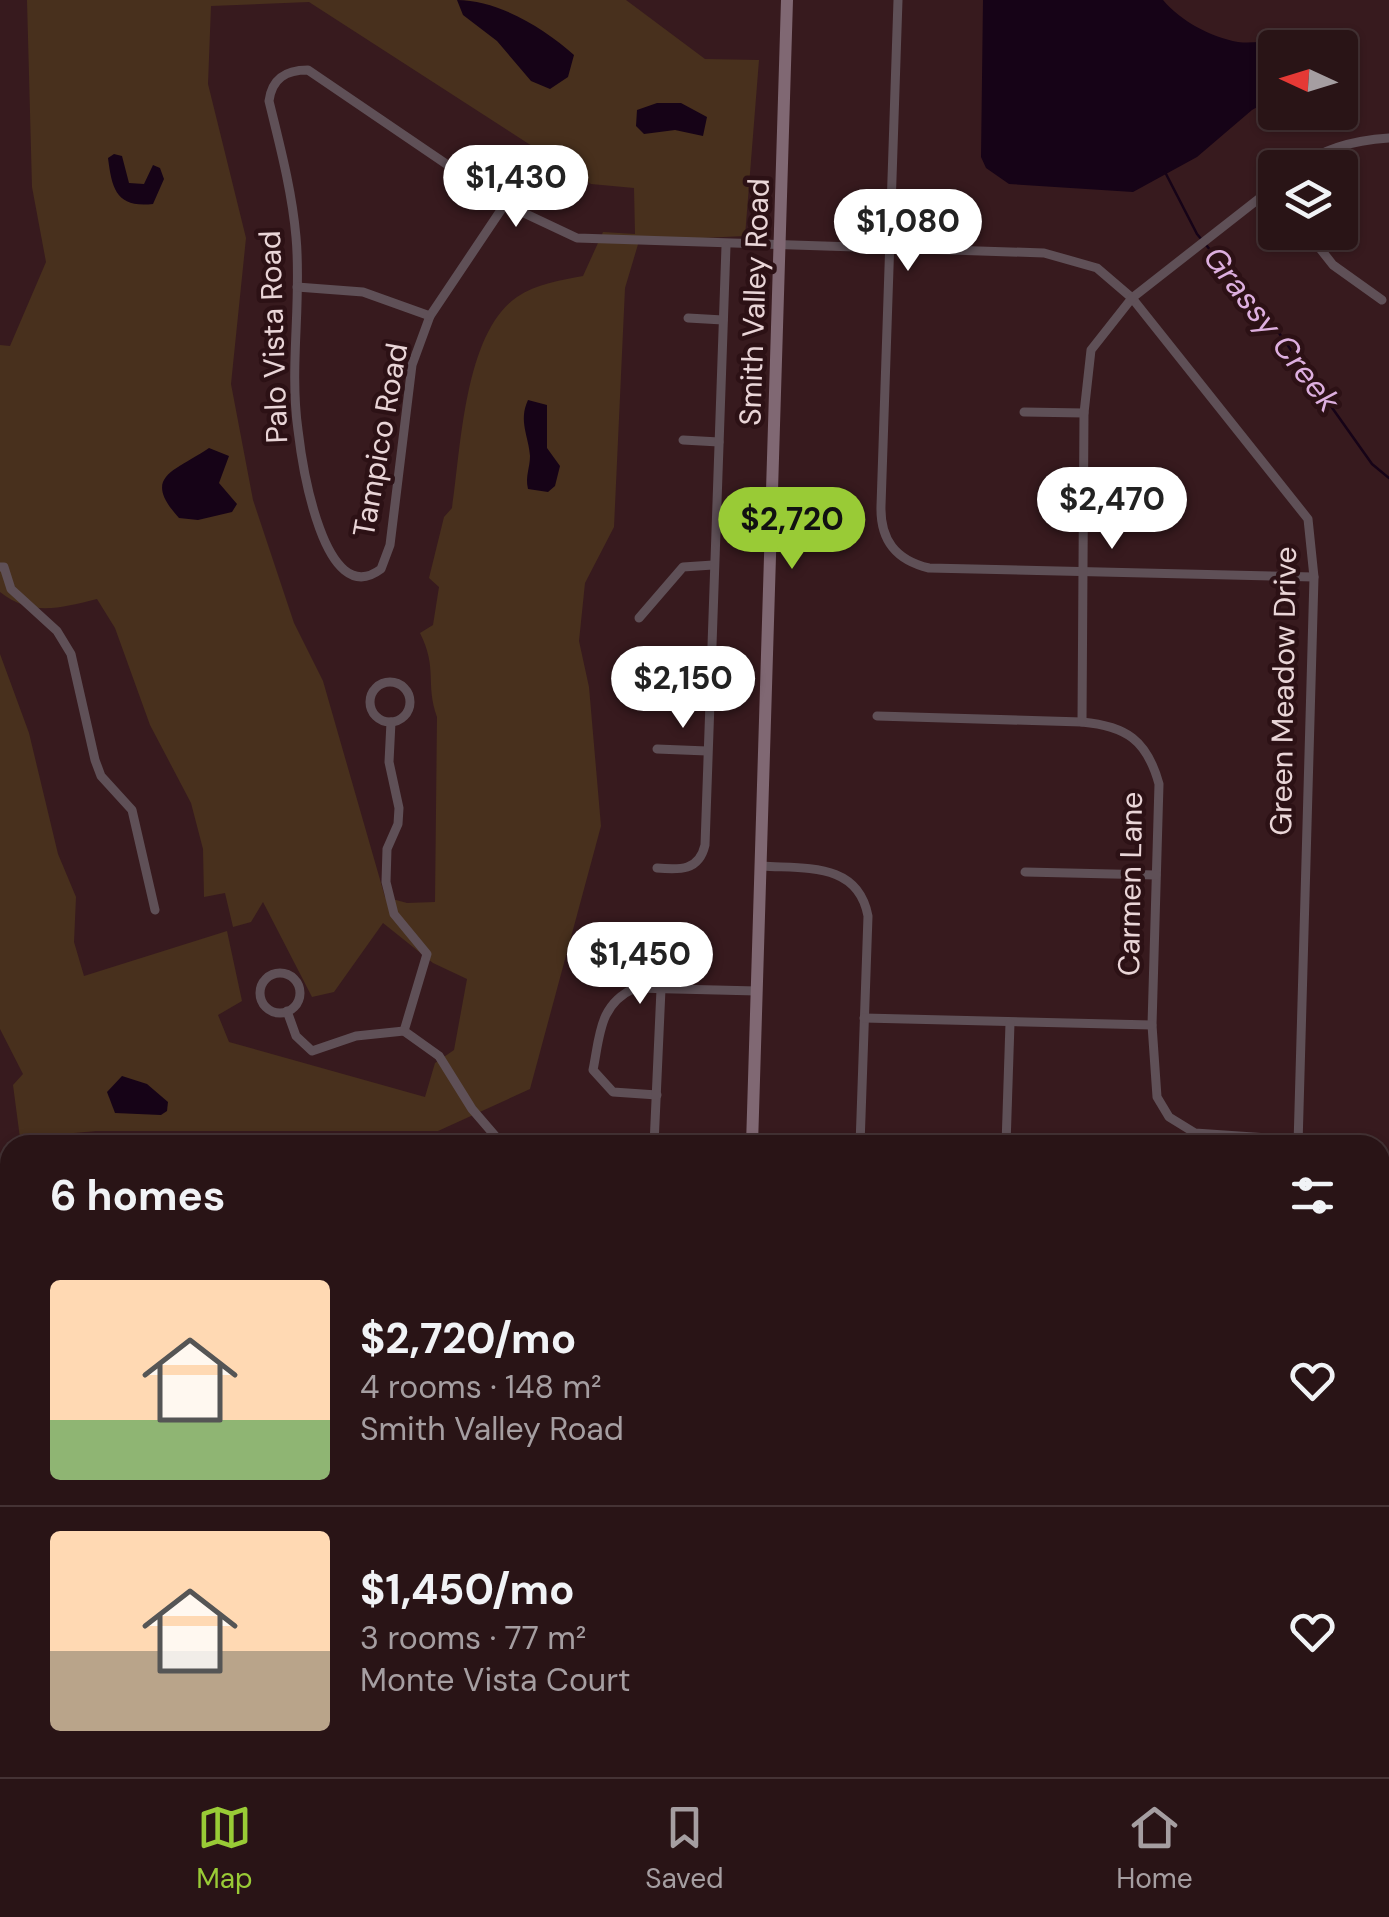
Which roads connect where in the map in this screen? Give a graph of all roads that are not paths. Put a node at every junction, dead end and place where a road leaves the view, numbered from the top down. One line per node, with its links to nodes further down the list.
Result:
1 (787, 0): 9 (main road, Smith Valley Road)
2 (898, 0): 11 (street)
3 (281, 75): 7 (street, Green Meadow Drive); 12 (street, Palo Vista Road)
4 (1389, 138): 5 (street)
5 (1340, 150)
6 (1258, 201): 13 (street)
7 (505, 204): 8 (street, Green Meadow Drive); 15 (street, Tampico Road)
8 (726, 246): 9 (street, Green Meadow Drive); 17 (street)
9 (780, 247): 11 (street, Green Meadow Drive); 33 (main road, Smith Valley Road)
10 (1321, 250): 14 (street)
11 (889, 251): 13 (street, Green Meadow Drive); 24 (street)
12 (297, 287): 15 (street); 26 (street, Palo Vista Road)
13 (1132, 298): 19 (street); 25 (street, Green Meadow Drive)
14 (1382, 300)
15 (430, 316): 26 (street, Tampico Road)
16 (688, 318): 17 (street)
17 (722, 320): 21 (street)
18 (1024, 412): 19 (street)
19 (1084, 413): 24 (street)
20 (683, 440): 21 (street)
21 (718, 442): 22 (street)
22 (713, 565): 27 (street); 32 (street)
23 (0, 567): 37 (street)
24 (1084, 570): 25 (street); 30 (street)
25 (1314, 577): 52 (street, Green Meadow Drive)
26 (364, 578)
27 (639, 618)
28 (877, 716): 30 (street, Carmen Lane)
29 (391, 722): 29 (street); 44 (street)
30 (1082, 722): 36 (street, Carmen Lane)
31 (657, 750): 32 (street)
32 (707, 751): 34 (street)
33 (762, 866): 39 (main road, Smith Valley Road); 41 (street)
34 (657, 868)
35 (1025, 872): 36 (street)
36 (1156, 875): 43 (street, Carmen Lane)
37 (155, 910)
38 (661, 988): 39 (street); 45 (street); 45 (street)
39 (757, 990): 48 (main road, Smith Valley Road)
40 (287, 1011): 40 (street); 44 (street)
41 (864, 1018): 42 (street); 49 (street)
42 (1010, 1023): 43 (street); 50 (street)
43 (1152, 1025): 51 (street, Carmen Lane)
44 (404, 1031): 46 (street)
45 (656, 1094): 47 (street)
46 (494, 1135)
47 (654, 1135)
48 (752, 1135)
49 (860, 1135)
50 (1006, 1135)
51 (1206, 1135)
52 (1298, 1135)

